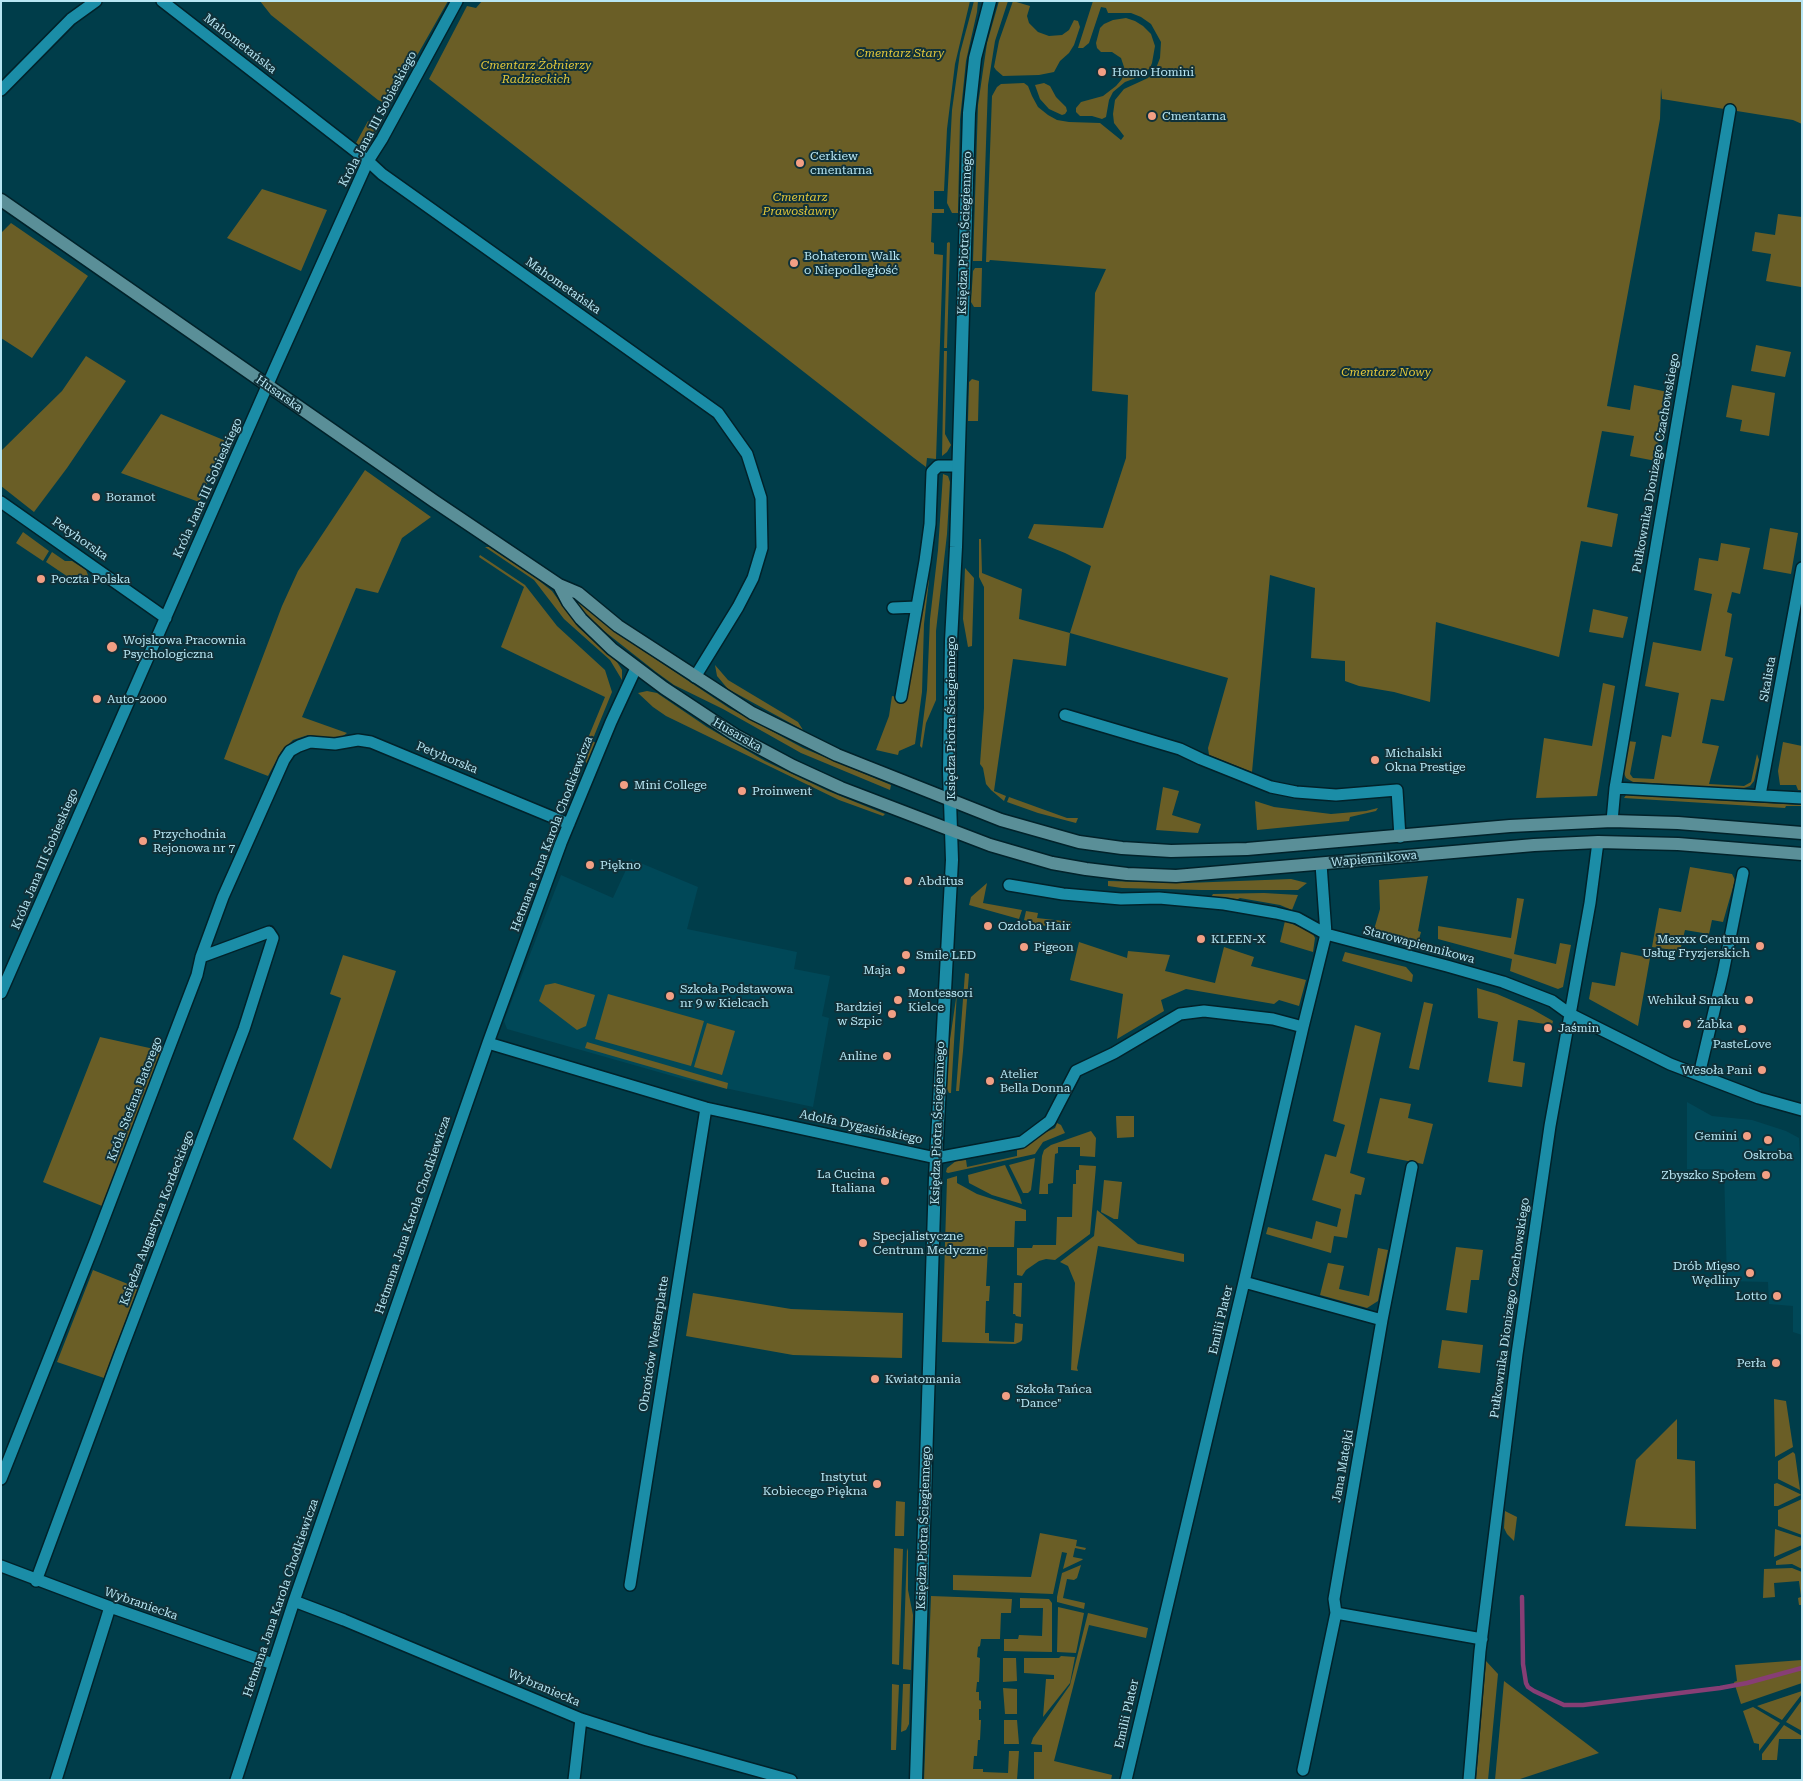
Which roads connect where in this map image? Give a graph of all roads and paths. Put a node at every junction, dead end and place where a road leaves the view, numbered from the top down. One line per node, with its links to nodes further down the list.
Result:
1 (96, 1): 5 (street)
2 (162, 1): 7 (street, Mahometańska)
3 (457, 1): 7 (street, Króla Jana III Sobieskiego)
4 (990, 1): 10 (street, Księdza Piotra Ściegiennego)
5 (1, 90)
6 (1730, 110): 22 (street, Pułkownika Dionizego Czachowskiego)
7 (368, 161): 9 (street, Króla Jana III Sobieskiego); 18 (street, Mahometańska)
8 (1, 200): 9 (main road, Husarska)
9 (267, 386): 13 (main road, Husarska); 16 (street, Króla Jana III Sobieskiego)
10 (958, 466): 14 (street); 25 (street, Księdza Piotra Ściegiennego)
11 (1, 502): 16 (street, Petyhorska)
12 (1802, 568): 23 (street, Skalista)
13 (559, 585): 17 (main road, Husarska); 18 (main road, Husarska)
14 (917, 607): 15 (street); 19 (street)
15 (893, 608)
16 (166, 618): 38 (street, Króla Jana III Sobieskiego)
17 (636, 668): 27 (street, Hetmana Jana Karola Chodkiewicza); 28 (main road, Husarska)
18 (694, 677): 25 (main road, Husarska)
19 (901, 697)
20 (1065, 715): 30 (street, Wapiennikowa)
21 (310, 742): 27 (street, Petyhorska); 37 (street, Króla Stefana Batorego)
22 (1615, 788): 23 (street); 26 (street, Pułkownika Dionizego Czachowskiego)
23 (1760, 795): 24 (street)
24 (1802, 798)
25 (950, 800): 28 (street, Księdza Piotra Ściegiennego); 30 (main road, Wapiennikowa)
26 (1612, 821): 29 (main road, Wapiennikowa); 30 (main road, Wapiennikowa)
27 (569, 824): 41 (street, Hetmana Jana Karola Chodkiewicza)
28 (952, 830): 33 (main road, Wapiennikowa); 45 (street, Księdza Piotra Ściegiennego)
29 (1802, 833)
30 (1400, 836)
31 (1598, 842): 32 (main road, Wapiennikowa); 33 (main road, Wapiennikowa); 39 (street, Pułkownika Dionizego Czachowskiego)
32 (1802, 854)
33 (1321, 864): 36 (street, Emilii Plater)
34 (1744, 873): 42 (street)
35 (1009, 885): 36 (street, Starowapiennikowa)
36 (1326, 934): 39 (street, Starowapiennikowa); 40 (street, Emilii Plater)
37 (201, 957): 49 (street, Króla Stefana Batorego); 51 (street, Księdza Augustyna Kordeckiego)
38 (1, 993)
39 (1570, 1014): 42 (street, Starowapiennikowa); 56 (street, Pułkownika Dionizego Czachowskiego)
40 (1303, 1027): 45 (street, Adolfa Dygasińskiego); 47 (street, Emilii Plater)
41 (488, 1043): 43 (street, Adolfa Dygasińskiego); 53 (street, Hetmana Jana Karola Chodkiewicza)
42 (1699, 1075): 44 (street, Starowapiennikowa)
43 (706, 1108): 45 (street, Adolfa Dygasińskiego); 52 (street, Obrońców Westerplatte)
44 (1802, 1110)
45 (936, 1158): 64 (street, Księdza Piotra Ściegiennego)
46 (1412, 1167): 48 (street, Jana Matejki)
47 (1244, 1282): 48 (street); 65 (street, Emilii Plater)
48 (1382, 1320): 55 (street, Jana Matejki)
49 (1, 1479)
50 (1, 1566): 51 (street, Wybraniecka)
51 (36, 1581): 54 (street, Wybraniecka)
52 (630, 1585)
53 (294, 1601): 57 (street, Hetmana Jana Karola Chodkiewicza); 58 (street, Wybraniecka)
54 (110, 1607): 57 (street, Wybraniecka); 61 (street)
55 (1336, 1613): 56 (street); 59 (street, Jana Matejki)
56 (1482, 1639): 66 (street, Pułkownika Dionizego Czachowskiego)
57 (273, 1664): 60 (street, Hetmana Jana Karola Chodkiewicza)
58 (581, 1718): 62 (street); 63 (street, Wybraniecka)
59 (1303, 1770)
60 (238, 1779)
61 (56, 1780)
62 (574, 1780)
63 (791, 1780)
64 (916, 1780)
65 (1126, 1780)
66 (1469, 1780)

